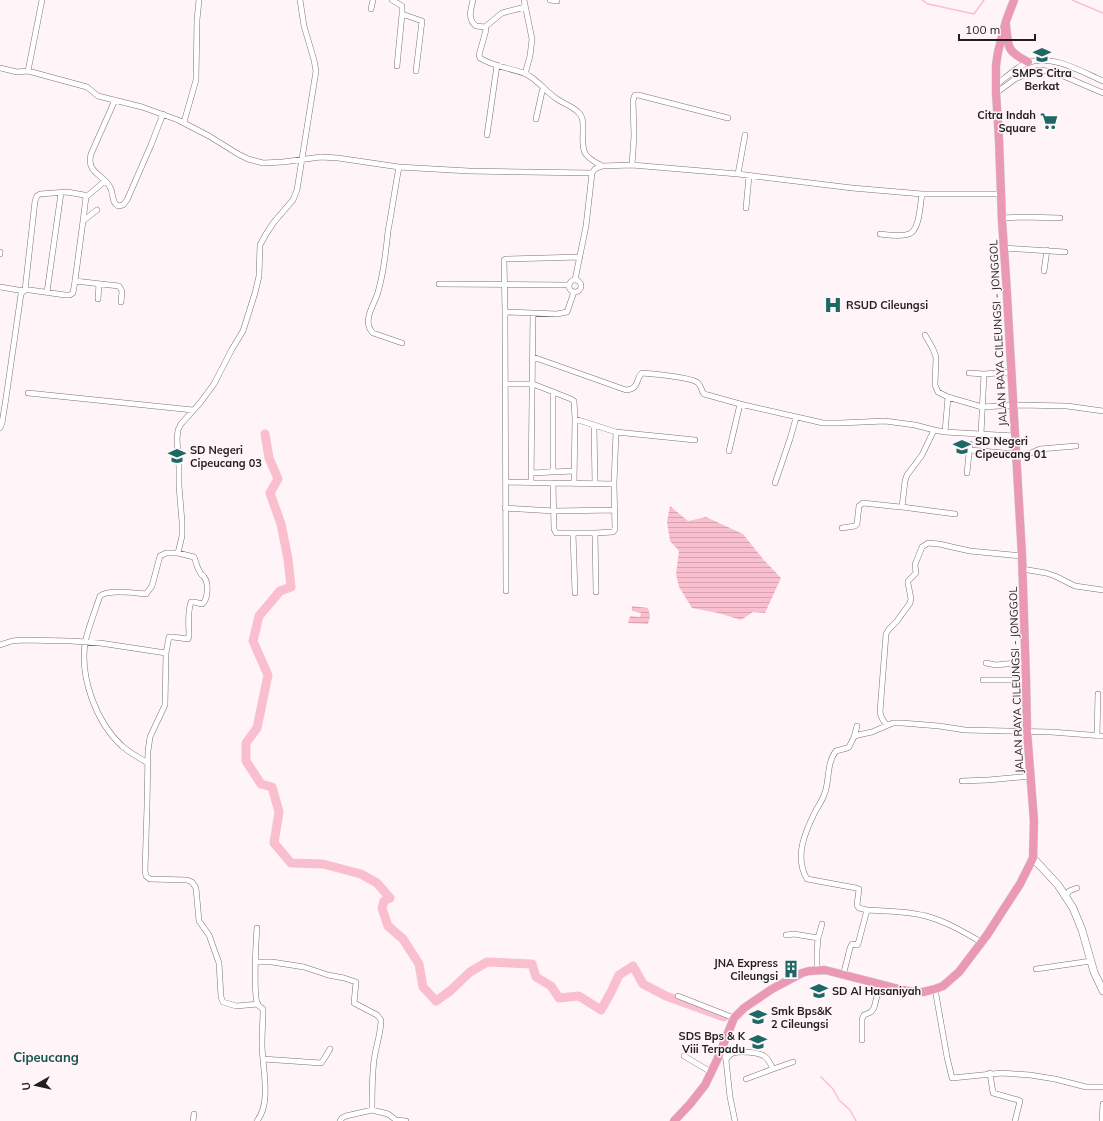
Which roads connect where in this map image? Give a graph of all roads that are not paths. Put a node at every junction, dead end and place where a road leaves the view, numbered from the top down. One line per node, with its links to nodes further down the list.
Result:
1 (42, 0): 20 (street)
2 (199, 0): 31 (street)
3 (300, 0): 34 (street)
4 (373, 0): 12 (street)
5 (392, 0): 13 (street)
6 (473, 0): 15 (street)
7 (524, 0): 11 (street)
8 (550, 0): 10 (street)
9 (1014, 0): 14 (main road, JALAN RAYA CILEUNGSI - JONGGOL)
10 (558, 1)
11 (525, 7): 15 (street); 22 (street)
12 (372, 9)
13 (402, 14): 18 (street); 21 (street)
14 (1006, 21): 16 (main road); 25 (main road, JALAN RAYA CILEUNGSI - JONGGOL)
15 (485, 27): 17 (street)
16 (1028, 62): 23 (street); 25 (street)
17 (497, 65): 22 (street); 33 (street)
18 (397, 66)
19 (0, 68): 20 (street)
20 (28, 71): 27 (street)
21 (416, 71)
22 (525, 74): 24 (street)
23 (1103, 81)
24 (542, 87): 30 (street); 36 (street)
25 (996, 89): 26 (street); 44 (main road, JALAN RAYA CILEUNGSI - JONGGOL)
26 (1101, 92)
27 (115, 100): 28 (street); 41 (street)
28 (163, 114): 31 (street); 41 (street)
29 (728, 118): 35 (street)
30 (536, 119)
31 (184, 122): 34 (street)
32 (745, 135): 39 (street)
33 (487, 136)
34 (302, 159): 37 (street); 85 (street)
35 (632, 165): 36 (street); 39 (street)
36 (602, 166): 38 (street)
37 (399, 167): 38 (street); 72 (street)
38 (592, 173): 55 (street)
39 (738, 174): 40 (street)
40 (749, 176): 43 (street); 46 (street)
41 (105, 181): 45 (street)
42 (61, 193): 45 (street); 64 (street); 65 (street)
43 (922, 194): 44 (street); 51 (street)
44 (1000, 194): 48 (main road, JALAN RAYA CILEUNGSI - JONGGOL)
45 (87, 196): 50 (street)
46 (746, 208)
47 (97, 210): 50 (street)
48 (1002, 218): 49 (street); 52 (main road, JALAN RAYA CILEUNGSI - JONGGOL)
49 (1060, 218)
50 (83, 221): 58 (street)
51 (880, 234)
52 (1004, 248): 53 (street); 74 (main road, JALAN RAYA CILEUNGSI - JONGGOL)
53 (1047, 250): 54 (street); 56 (street)
54 (1065, 252)
55 (580, 257): 57 (street); 61 (street)
56 (1044, 271)
57 (575, 280): 62 (street); 66 (street)
58 (75, 281): 59 (street); 65 (street)
59 (99, 284): 67 (street); 68 (street)
60 (439, 284): 61 (street)
61 (504, 284): 62 (street); 69 (street)
62 (568, 285): 66 (street)
63 (0, 287): 64 (street)
64 (24, 291): 65 (street); 90 (street)
65 (47, 292)
66 (574, 292): 70 (street)
67 (98, 299)
68 (121, 302)
69 (505, 312): 70 (street); 77 (street)
70 (533, 314): 73 (street)
71 (925, 335): 81 (street)
72 (402, 343)
73 (533, 358): 78 (street); 82 (street)
74 (1011, 372): 76 (street); 83 (main road, JALAN RAYA CILEUNGSI - JONGGOL)
75 (969, 373): 76 (street)
76 (984, 374): 84 (street)
77 (505, 384): 78 (street); 106 (street)
78 (533, 384): 80 (street); 104 (street)
79 (28, 392): 85 (street)
80 (553, 392): 88 (street); 103 (street)
81 (948, 398): 84 (street); 93 (street)
82 (740, 404): 87 (street); 100 (street)
83 (1013, 405): 84 (street); 86 (street); 95 (main road, JALAN RAYA CILEUNGSI - JONGGOL)
84 (982, 407): 94 (street)
85 (193, 410): 121 (street)
86 (1103, 411)
87 (796, 418): 91 (street); 111 (street)
88 (575, 419): 89 (street); 102 (street)
89 (594, 426): 92 (street); 110 (street)
90 (0, 428)
91 (934, 430): 93 (street); 113 (street)
92 (616, 432): 96 (street); 112 (street)
93 (945, 432): 94 (street)
94 (981, 434): 95 (street)
95 (1015, 436): 101 (main road, JALAN RAYA CILEUNGSI - JONGGOL)
96 (695, 440)
97 (970, 444): 99 (street)
98 (1076, 446): 101 (street)
99 (970, 450): 101 (street); 105 (street)
100 (729, 451)
101 (1016, 454): 122 (main road, JALAN RAYA CILEUNGSI - JONGGOL)
102 (574, 471): 103 (street); 109 (street)
103 (553, 472): 104 (street)
104 (531, 473): 107 (street)
105 (967, 473)
106 (506, 482): 107 (street); 114 (street)
107 (531, 482): 108 (street)
108 (553, 483): 109 (street); 116 (street)
109 (574, 483): 110 (street)
110 (595, 483): 112 (street)
111 (775, 483)
112 (614, 484): 115 (street)
113 (902, 507): 117 (street); 118 (street)
114 (505, 508): 116 (street); 125 (street)
115 (615, 510): 116 (street); 120 (street)
116 (554, 511): 119 (street)
117 (955, 514)
118 (842, 528)
119 (573, 533): 120 (street); 127 (street)
120 (594, 534): 126 (street)
121 (178, 553): 128 (street); 130 (street)
122 (1022, 556): 123 (main road, JALAN RAYA CILEUNGSI - JONGGOL); 136 (street)
123 (1022, 569): 124 (street); 131 (main road, JALAN RAYA CILEUNGSI - JONGGOL)
124 (1103, 590)
125 (506, 591)
126 (596, 592)
127 (575, 594)
128 (86, 642): 129 (street); 130 (street); 142 (street)
129 (0, 645)
130 (166, 653): 142 (street)
131 (1026, 662): 132 (street); 134 (main road, JALAN RAYA CILEUNGSI - JONGGOL)
132 (986, 663)
133 (983, 680): 134 (street)
134 (1026, 680): 138 (main road, JALAN RAYA CILEUNGSI - JONGGOL)
135 (1098, 694): 139 (street)
136 (887, 725): 138 (street); 141 (street)
137 (857, 726): 141 (street)
138 (1027, 731): 139 (street); 143 (main road, JALAN RAYA CILEUNGSI - JONGGOL)
139 (1097, 736): 140 (street)
140 (1103, 736)
141 (854, 737): 148 (street)
142 (148, 763): 163 (street)
143 (1030, 776): 144 (street); 145 (main road, JALAN RAYA CILEUNGSI - JONGGOL)
144 (962, 781)
145 (1033, 858): 147 (street); 153 (main road, JALAN RAYA CILEUNGSI - JONGGOL)
146 (1077, 888): 147 (street)
147 (1066, 897): 154 (street)
148 (867, 910): 153 (street); 158 (street)
149 (822, 924): 152 (street)
150 (257, 928): 155 (street)
151 (786, 935): 152 (street)
152 (818, 938): 157 (street)
153 (982, 942): 160 (main road, JALAN RAYA CILEUNGSI - JONGGOL)
154 (1091, 961): 156 (street); 161 (street)
155 (255, 962): 163 (street); 178 (street)
156 (1036, 969)
157 (817, 970): 158 (main road, JALAN RAYA CILEUNGSI - JONGGOL); 164 (main road, JALAN RAYA CILEUNGSI - JONGGOL)
158 (843, 976): 159 (main road, JALAN RAYA CILEUNGSI - JONGGOL)
159 (880, 984): 160 (main road, JALAN RAYA CILEUNGSI - JONGGOL); 165 (street)
160 (935, 990): 174 (street)
161 (1103, 992)
162 (678, 996): 164 (street)
163 (258, 1004): 169 (street)
164 (734, 1018): 167 (main road, JALAN RAYA CILEUNGSI - JONGGOL)
165 (862, 1040)
166 (330, 1049): 169 (street)
167 (721, 1050): 170 (street); 173 (main road, JALAN RAYA CILEUNGSI - JONGGOL)
168 (684, 1056): 173 (street)
169 (263, 1059): 181 (street)
170 (726, 1060): 172 (street); 185 (street)
171 (793, 1062): 172 (street)
172 (773, 1069): 175 (street)
173 (712, 1072): 184 (main road, JALAN RAYA CILEUNGSI - JONGGOL)
174 (990, 1073): 176 (street); 186 (street)
175 (746, 1079)
176 (1103, 1087)
177 (1103, 1104): 187 (street)
178 (372, 1110): 182 (street); 183 (street)
179 (194, 1114): 180 (street)
180 (193, 1121)
181 (257, 1121)
182 (340, 1121)
183 (406, 1121)
184 (674, 1121)
185 (734, 1121)
186 (1015, 1121)
187 (1102, 1121)

